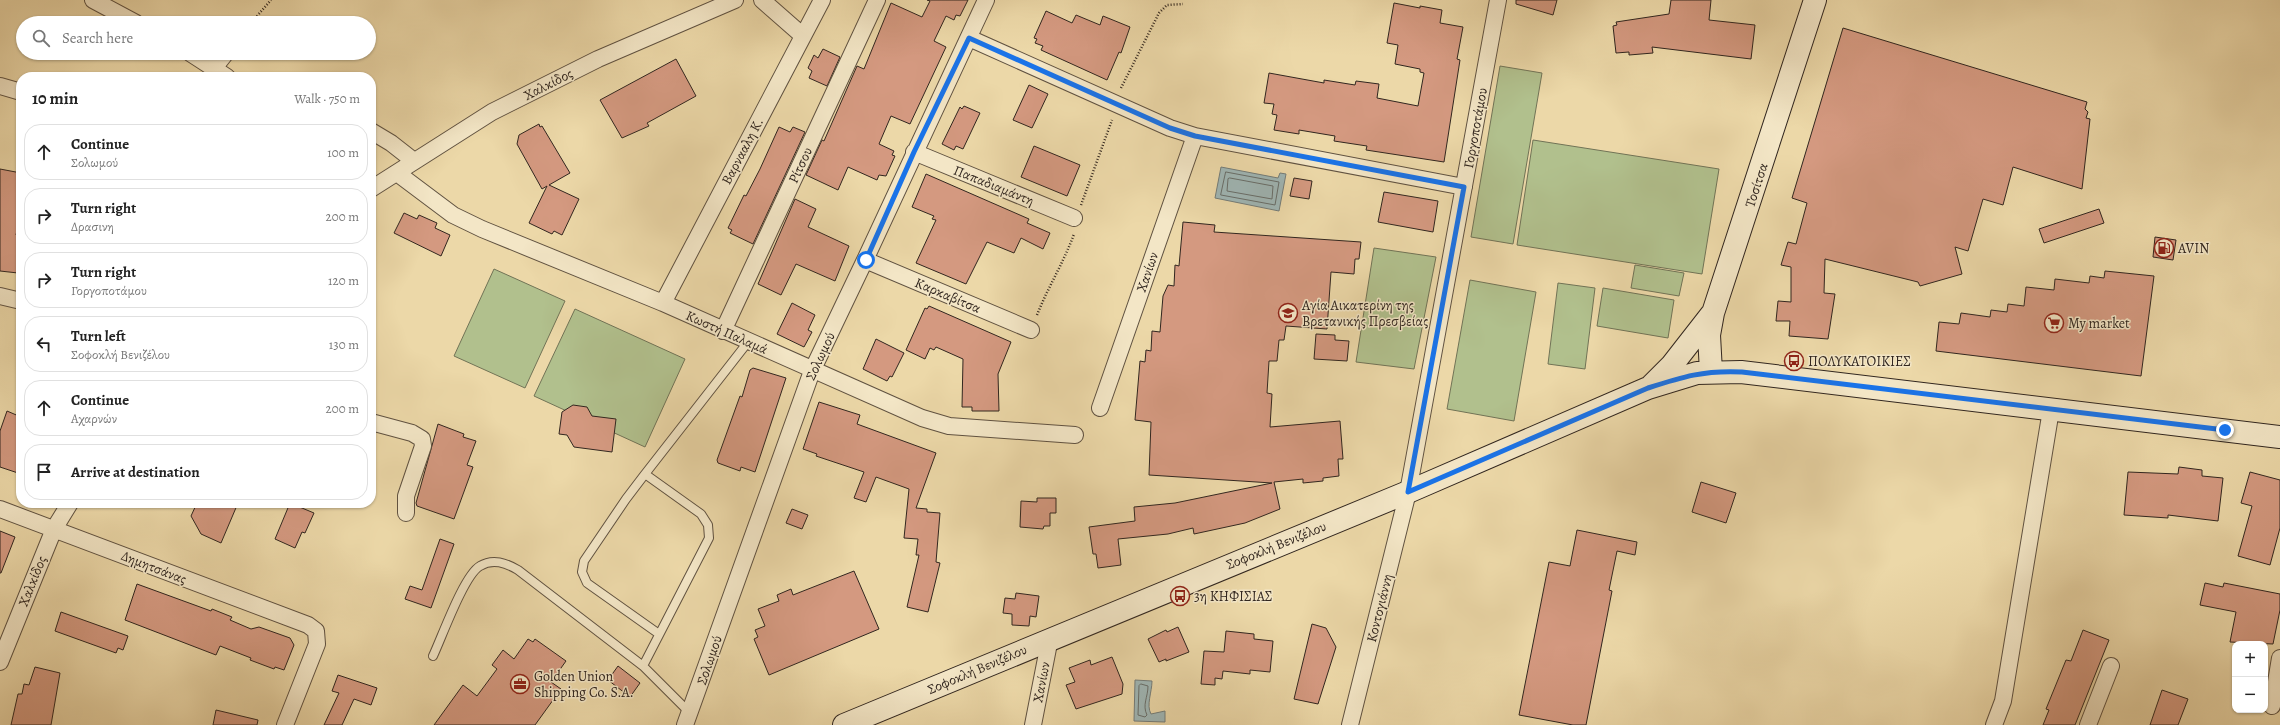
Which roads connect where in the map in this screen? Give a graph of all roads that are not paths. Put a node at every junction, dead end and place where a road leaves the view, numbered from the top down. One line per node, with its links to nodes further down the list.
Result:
1 (92, 0): 9 (street)
2 (735, 0): 21 (street, Χαλκίδος)
3 (762, 0): 10 (street)
4 (822, 0): 10 (street, Βαρνααλη Κ.)
5 (877, 0): 32 (street, Ρίτσου)
6 (986, 0): 11 (street, Σολωμού)
7 (1498, 0): 24 (street, Γοργοποτάμου)
8 (1815, 0): 30 (main road, Τοσίτσα)
9 (123, 16)
10 (803, 36): 29 (street, Βαρνααλη Κ.)
11 (969, 38): 19 (street); 20 (street, Σολωμού)
12 (201, 60): 14 (street)
13 (224, 60): 15 (street)
14 (219, 72)
15 (221, 72)
16 (0, 86): 17 (street)
17 (16, 91)
18 (376, 134): 21 (street)
19 (1195, 136): 24 (street); 37 (street, Χανίων)
20 (914, 152): 25 (street, Παπαδιαμάντη); 26 (street, Σολωμού)
21 (414, 161): 22 (street, Χαλκίδος)
22 (396, 173): 23 (street, Χαλκίδος); 29 (street, Κωστή Παλαμά)
23 (376, 187)
24 (1464, 187): 43 (street, Γοργοποτάμου)
25 (1074, 218)
26 (866, 260): 31 (street, Καρκαβίτσα); 34 (street, Σολωμού)
27 (0, 296): 28 (street)
28 (16, 300)
29 (663, 303): 32 (street, Κωστή Παλαμά)
30 (1713, 313): 35 (main road, Τοσίτσα); 36 (main road)
31 (1031, 330)
32 (723, 331): 33 (street, Κωστή Παλαμά)
33 (748, 342): 34 (street, Κωστή Παλαμά); 42 (lane)
34 (812, 370): 40 (street, Κωστή Παλαμά); 56 (street, Σολωμού)
35 (1711, 372): 36 (main road, Σοφοκλή Βενιζέλου); 38 (main road, Σοφοκλή Βενιζέλου)
36 (1648, 388): 43 (main road, Σοφοκλή Βενιζέλου)
37 (1100, 408)
38 (2051, 410): 41 (main road, Σοφοκλή Βενιζέλου); 61 (street)
39 (376, 423): 46 (street)
40 (1075, 435)
41 (2280, 437)
42 (645, 474): 48 (lane); 48 (lane)
43 (1408, 492): 49 (main road, Σοφοκλή Βενιζέλου); 60 (street, Κοντογιάννη)
44 (67, 508): 47 (street, Χαλκίδος)
45 (0, 509): 47 (street, Δημητσάνας)
46 (406, 513)
47 (54, 529): 52 (street, Χαλκίδος); 57 (street, Δημητσάνας)
48 (659, 634): 53 (lane)
49 (1050, 638): 58 (main road, Σοφοκλή Βενιζέλου); 59 (street, Χανίων)
50 (433, 656): 53 (lane)
51 (2280, 658): 55 (street)
52 (0, 662)
53 (643, 666): 56 (lane)
54 (2111, 666): 62 (street)
55 (2272, 706)
56 (688, 719)
57 (285, 725)
58 (844, 725)
59 (1033, 725)
60 (1350, 725)
61 (1994, 725)
62 (2088, 725)

